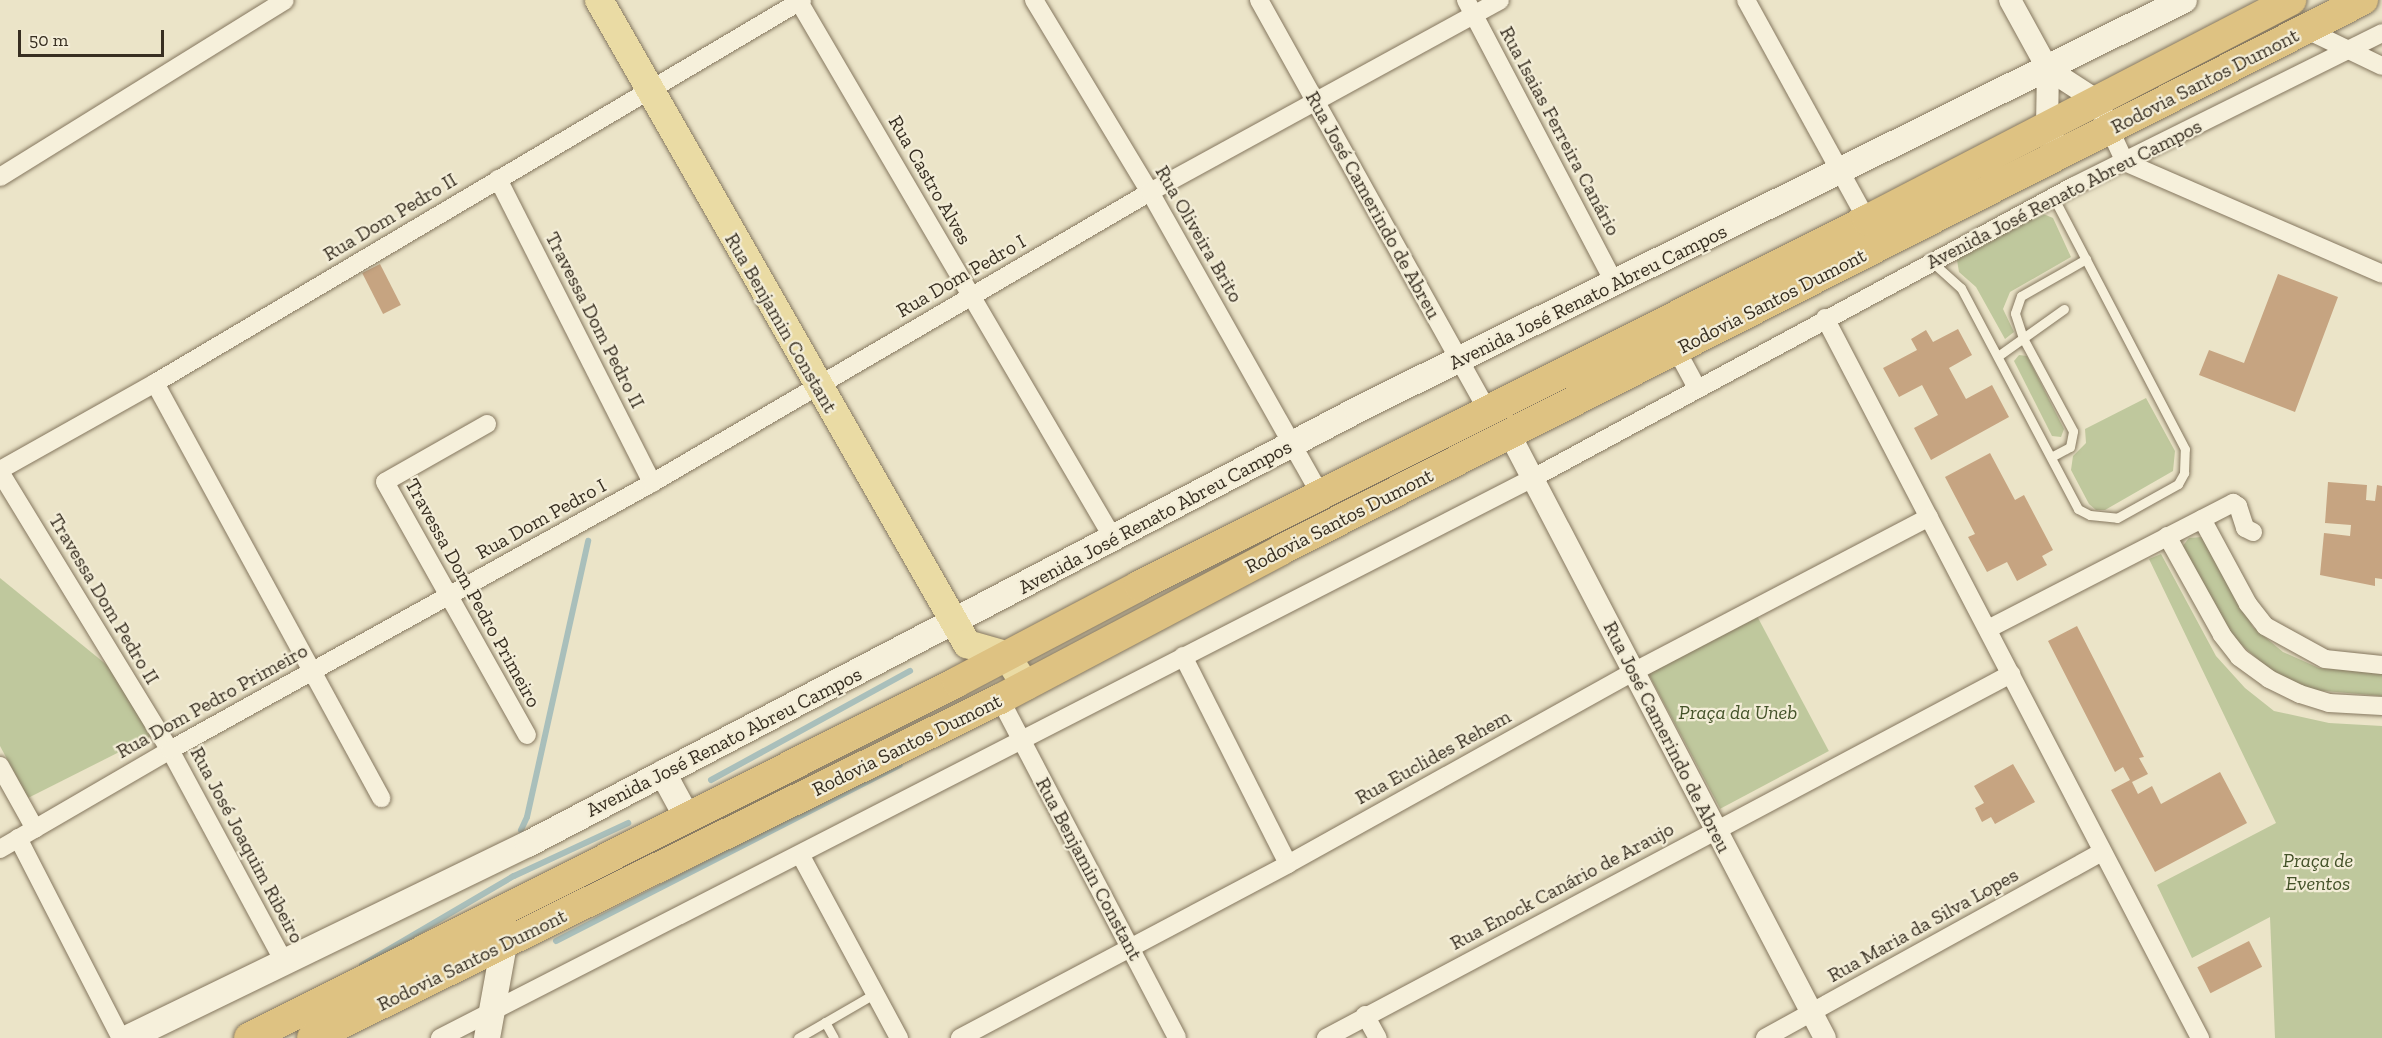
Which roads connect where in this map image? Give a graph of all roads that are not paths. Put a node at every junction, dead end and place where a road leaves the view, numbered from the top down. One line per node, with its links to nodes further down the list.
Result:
1 (285, 0): 26 (street)
2 (599, 0): 18 (main road, Rua Benjamin Constant)
3 (1034, 0): 29 (street, Rua Oliveira Brito)
4 (1259, 0): 20 (street, Rua José Camerindo de Abreu)
5 (1500, 0): 12 (street, Rua Dom Pedro I)
6 (1746, 0): 25 (street)
7 (2010, 0): 17 (street)
8 (2184, 0): 17 (main road, Avenida José Renato Abreu Campos)
9 (2363, 0): 13 (highway, Rodovia Santos Dumont)
10 (800, 1): 18 (street, Rua Dom Pedro II); 36 (street, Rua Castro Alves)
11 (2286, 1): 19 (highway, Rodovia Santos Dumont)
12 (1470, 7): 20 (street, Rua Dom Pedro I); 35 (street, Rua Isaias Ferreira Canário)
13 (2305, 30): 15 (street); 22 (highway, Rodovia Santos Dumont)
14 (2382, 33): 15 (street, Avenida José Renato Abreu Campos)
15 (2347, 50): 16 (street); 24 (street, Avenida José Renato Abreu Campos)
16 (2382, 66)
17 (2048, 69): 19 (street); 21 (street); 25 (main road, Avenida José Renato Abreu Campos)
18 (649, 90): 27 (street, Rua Dom Pedro II); 44 (main road, Rua Benjamin Constant)
19 (2096, 100): 21 (highway, Rodovia Santos Dumont); 22 (street)
20 (1315, 103): 29 (street, Rua Dom Pedro I); 42 (street, Rua José Camerindo de Abreu)
21 (2047, 124): 23 (street); 31 (highway, Rodovia Santos Dumont)
22 (2110, 130): 23 (highway, Rodovia Santos Dumont); 24 (street)
23 (2061, 155): 28 (street); 40 (highway, Rodovia Santos Dumont)
24 (2125, 162): 28 (street, Avenida José Renato Abreu Campos); 34 (street)
25 (1841, 173): 31 (street); 35 (main road, Avenida José Renato Abreu Campos)
26 (0, 177)
27 (498, 179): 43 (street, Rua Dom Pedro II); 53 (street, Travessa Dom Pedro II)
28 (2074, 186): 30 (street, Avenida José Renato Abreu Campos)
29 (1150, 192): 36 (street, Rua Dom Pedro I); 49 (street, Rua Oliveira Brito)
30 (2053, 197): 32 (lane); 33 (street, Avenida José Renato Abreu Campos)
31 (1867, 220): 46 (highway, Rodovia Santos Dumont)
32 (2086, 260): 39 (lane); 50 (lane)
33 (1931, 262): 38 (street, Avenida José Renato Abreu Campos); 41 (lane)
34 (2382, 274)
35 (1615, 284): 42 (main road, Avenida José Renato Abreu Campos)
36 (972, 296): 44 (street, Rua Dom Pedro I); 59 (street, Rua Castro Alves)
37 (2064, 309): 39 (lane)
38 (1825, 318): 45 (street, Avenida José Renato Abreu Campos); 55 (street)
39 (2023, 338): 41 (lane); 50 (lane)
40 (1677, 351): 45 (street); 48 (highway, Rodovia Santos Dumont)
41 (1998, 356): 50 (lane)
42 (1460, 360): 46 (street, Rua José Camerindo de Abreu); 49 (main road, Avenida José Renato Abreu Campos)
43 (155, 383): 51 (street, Rua Dom Pedro II); 66 (street)
44 (817, 386): 53 (street, Rua Dom Pedro I); 62 (main road, Rua Benjamin Constant)
45 (1697, 387): 52 (street, Avenida José Renato Abreu Campos)
46 (1487, 409): 54 (highway, Rodovia Santos Dumont)
47 (487, 424): 60 (street, Travessa Dom Pedro Primeiro)
48 (1510, 435): 52 (street, Rua José Camerindo de Abreu); 70 (highway, Rodovia Santos Dumont)
49 (1294, 443): 54 (street, Rua Oliveira Brito); 59 (main road, Avenida José Renato Abreu Campos)
50 (2051, 457)
51 (0, 471): 75 (street, Travessa Dom Pedro II)
52 (1533, 478): 64 (street, Avenida José Renato Abreu Campos); 67 (street, Rua José Camerindo de Abreu)
53 (652, 483): 60 (street, Rua Dom Pedro I)
54 (1320, 494): 63 (highway, Rodovia Santos Dumont)
55 (1929, 517): 61 (street); 67 (street, Rua Euclides Rehem)
56 (2202, 519): 57 (street); 58 (street); 65 (street)
57 (2253, 532)
58 (2167, 536): 61 (street); 71 (street)
59 (1113, 538): 62 (main road, Avenida José Renato Abreu Campos)
60 (449, 597): 66 (street, Rua Dom Pedro Primeiro); 73 (street, Travessa Dom Pedro Primeiro)
61 (1988, 629): 68 (street)
62 (961, 634): 63 (main road); 69 (main road); 77 (main road, Avenida José Renato Abreu Campos)
63 (1006, 655): 69 (highway, Rodovia Santos Dumont); 70 (main road, Rua Benjamin Constant)
64 (1183, 656): 74 (street, Avenida José Renato Abreu Campos); 86 (street)
65 (2382, 665)
66 (313, 671): 75 (street, Rua Dom Pedro Primeiro); 78 (street)
67 (1633, 672): 81 (street, Rua José Camerindo de Abreu); 86 (street, Rua Euclides Rehem)
68 (2011, 674): 81 (street, Rua Enock Canário de Araujo); 84 (street)
69 (957, 682): 72 (main road); 79 (highway, Rodovia Santos Dumont)
70 (1013, 693): 72 (highway, Rodovia Santos Dumont); 74 (street, Rua Benjamin Constant)
71 (2382, 706)
72 (972, 713): 87 (highway, Rodovia Santos Dumont)
73 (526, 735)
74 (1023, 742): 85 (street, Avenida José Renato Abreu Campos); 88 (street, Rua Benjamin Constant)
75 (170, 750): 80 (street, Rua Dom Pedro Primeiro); 89 (street, Rua José Joaquim Ribeiro)
76 (0, 766): 80 (street)
77 (663, 773): 79 (main road); 89 (main road, Avenida José Renato Abreu Campos)
78 (381, 798)
79 (688, 819): 98 (highway, Rodovia Santos Dumont)
80 (35, 829): 82 (street, Rua Dom Pedro Primeiro)
81 (1714, 831): 92 (street, Rua José Camerindo de Abreu); 93 (street, Rua Enock Canário de Araujo)
82 (18, 838): 83 (street, Rua Dom Pedro Primeiro); 96 (street)
83 (0, 849)
84 (2102, 852): 92 (street, Rua Maria da Silva Lopes); 95 (street)
85 (801, 856): 90 (street); 91 (street, Avenida José Renato Abreu Campos)
86 (1288, 864): 88 (street, Rua Euclides Rehem)
87 (504, 944): 91 (main road); 99 (highway, Rodovia Santos Dumont)
88 (1130, 947): 105 (street, Rua Euclides Rehem); 106 (street, Rua Benjamin Constant)
89 (284, 962): 97 (main road, Avenida José Renato Abreu Campos)
90 (874, 994): 94 (lane); 104 (street)
91 (492, 1012): 100 (street, Avenida José Renato Abreu Campos); 101 (main road)
92 (1811, 1012): 109 (street, Rua Maria da Silva Lopes); 110 (street, Rua José Camerindo de Abreu)
93 (1365, 1015): 107 (street, Rua Enock Canário de Araujo); 108 (street)
94 (825, 1022): 102 (lane); 103 (lane)
95 (2195, 1037)
96 (121, 1038)
97 (128, 1038)
98 (249, 1038)
99 (312, 1038)
100 (440, 1038)
101 (487, 1038)
102 (798, 1038)
103 (834, 1038)
104 (899, 1038)
105 (960, 1038)
106 (1177, 1038)
107 (1326, 1038)
108 (1378, 1038)
109 (1765, 1038)
110 (1825, 1038)

